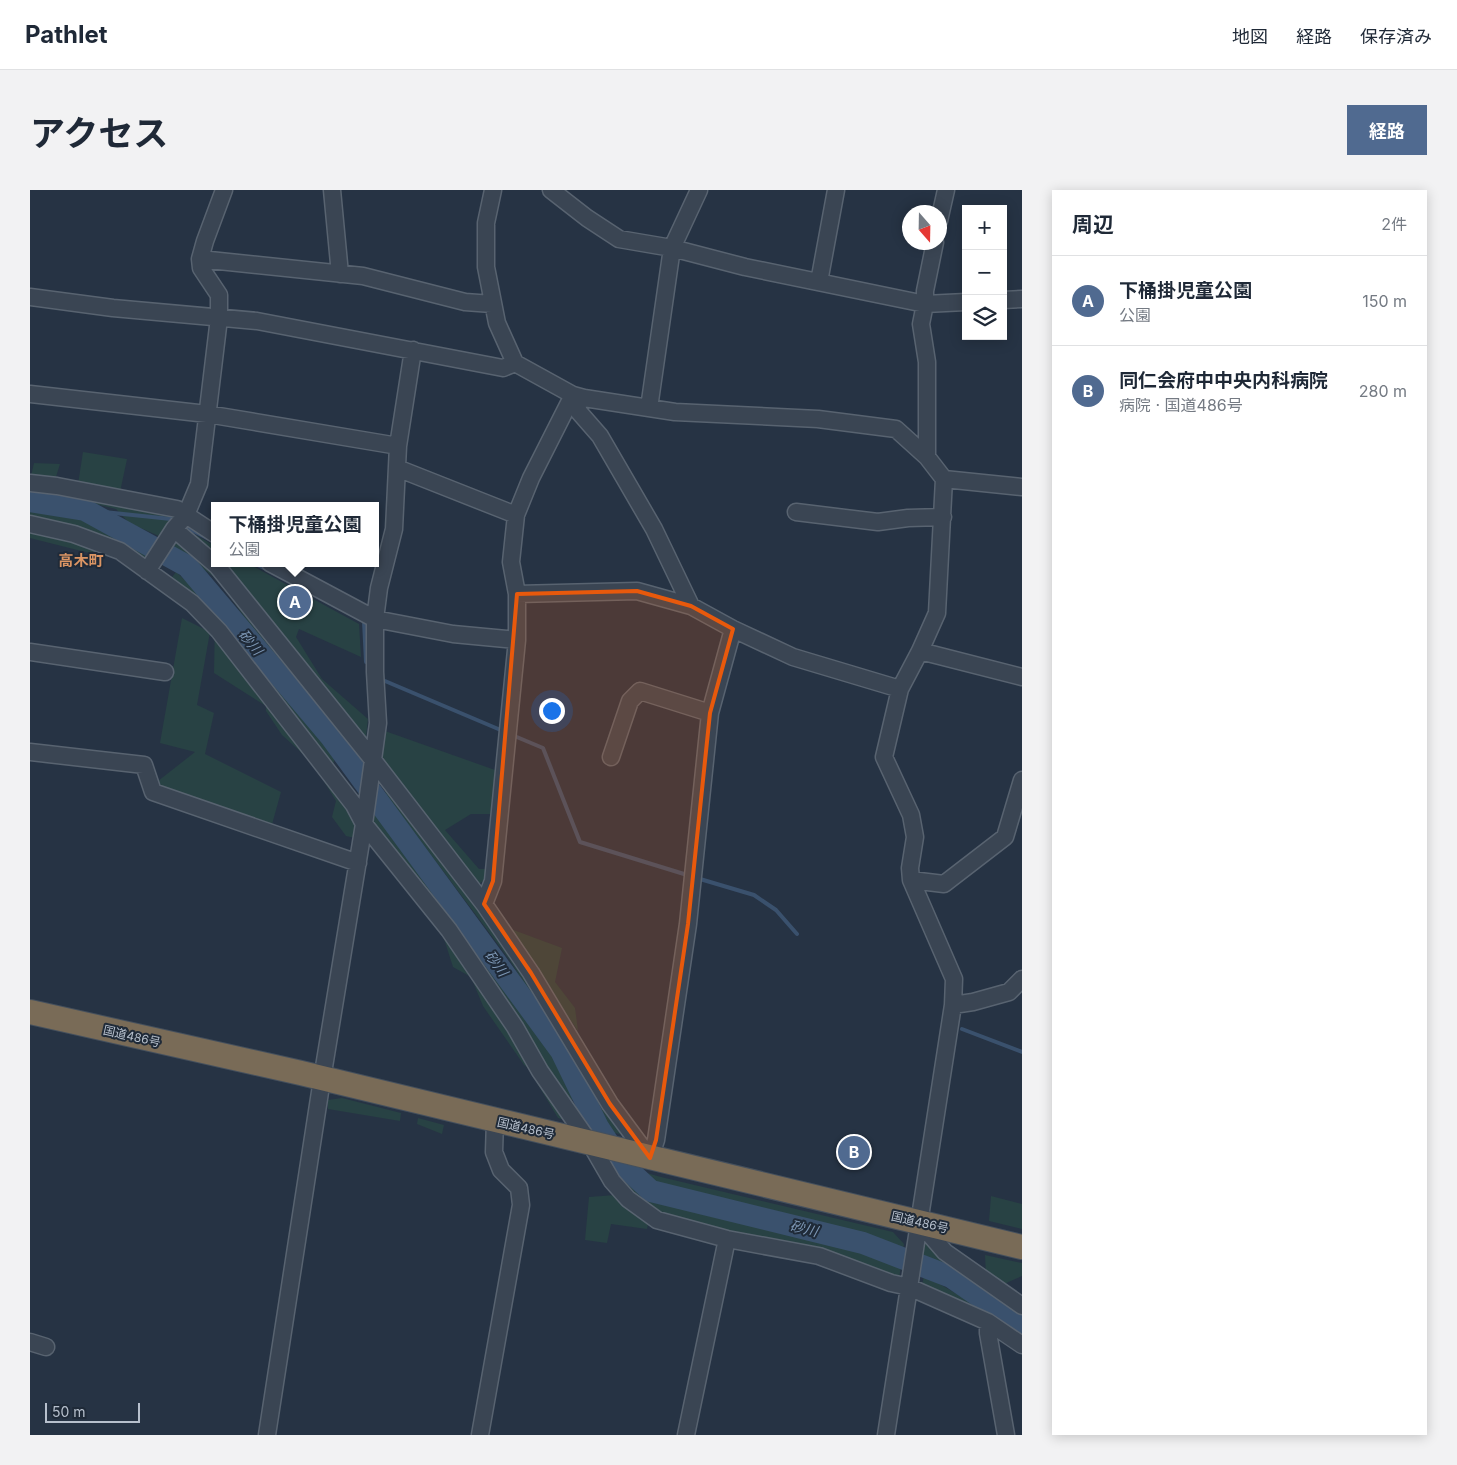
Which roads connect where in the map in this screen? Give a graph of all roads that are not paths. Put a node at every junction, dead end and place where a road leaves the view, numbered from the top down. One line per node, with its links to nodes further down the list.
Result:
1 (224, 190): 11 (street)
2 (332, 190): 12 (street)
3 (493, 190): 18 (street)
4 (551, 190): 9 (street)
5 (699, 190): 9 (street)
6 (836, 190): 13 (street)
7 (946, 190): 8 (street)
8 (943, 205)
9 (672, 248): 13 (street); 25 (street)
10 (933, 250): 19 (street)
11 (200, 259): 12 (street); 20 (street)
12 (340, 274): 18 (street)
13 (819, 282): 19 (street)
14 (30, 297): 20 (street)
15 (1022, 299): 16 (street)
16 (1007, 300)
17 (962, 302): 19 (street)
18 (492, 304): 22 (street)
19 (925, 304): 28 (street)
20 (219, 318): 21 (street); 26 (street)
21 (413, 350): 22 (street); 27 (street)
22 (515, 363): 24 (street)
23 (30, 394): 26 (street)
24 (573, 395): 25 (street); 35 (street); 45 (street)
25 (649, 408): 28 (street)
26 (207, 414): 27 (street); 34 (street)
27 (398, 446): 29 (street)
28 (927, 456): 30 (street)
29 (397, 468): 35 (street); 46 (street)
30 (944, 479): 32 (street); 36 (street)
31 (30, 484): 34 (street)
32 (1022, 487)
33 (796, 512): 36 (street)
34 (186, 515): 38 (street); 39 (street)
35 (516, 515): 44 (street)
36 (942, 516): 49 (street)
37 (30, 524): 43 (street)
38 (174, 528): 40 (street); 43 (street)
39 (211, 531)
40 (211, 561)
41 (218, 567): 57 (street)
42 (278, 567): 46 (street)
43 (147, 571): 59 (street)
44 (517, 594): 45 (street); 48 (street)
45 (691, 606): 47 (street)
46 (375, 619): 48 (street); 57 (street)
47 (733, 629): 53 (street); 54 (street)
48 (517, 640): 62 (street)
49 (920, 651): 52 (street); 53 (street)
50 (30, 652): 51 (street)
51 (165, 672)
52 (1022, 677)
53 (900, 689): 61 (street)
54 (710, 713): 56 (street); 69 (street)
55 (30, 752): 60 (street)
56 (612, 757)
57 (373, 760): 59 (street); 62 (street)
58 (1022, 780): 61 (street)
59 (364, 824): 60 (street); 68 (street)
60 (358, 864): 66 (street)
61 (911, 880): 64 (street)
62 (484, 904): 69 (street)
63 (1022, 979): 64 (street)
64 (954, 1006): 70 (street)
65 (30, 1012): 66 (highway, 国道486号)
66 (322, 1079): 67 (highway, 国道486号); 79 (street)
67 (495, 1120): 68 (highway, 国道486号); 80 (street)
68 (590, 1143): 69 (highway, 国道486号); 71 (street)
69 (643, 1156): 70 (highway, 国道486号)
70 (918, 1231): 72 (highway, 国道486号); 73 (street); 74 (street)
71 (727, 1239): 73 (street); 81 (street)
72 (1022, 1247)
73 (909, 1287): 75 (street); 82 (street)
74 (1022, 1306)
75 (988, 1322): 77 (street); 83 (street)
76 (30, 1342): 78 (street)
77 (1022, 1345)
78 (46, 1346)
79 (267, 1435)
80 (480, 1435)
81 (686, 1435)
82 (886, 1435)
83 (1006, 1435)

